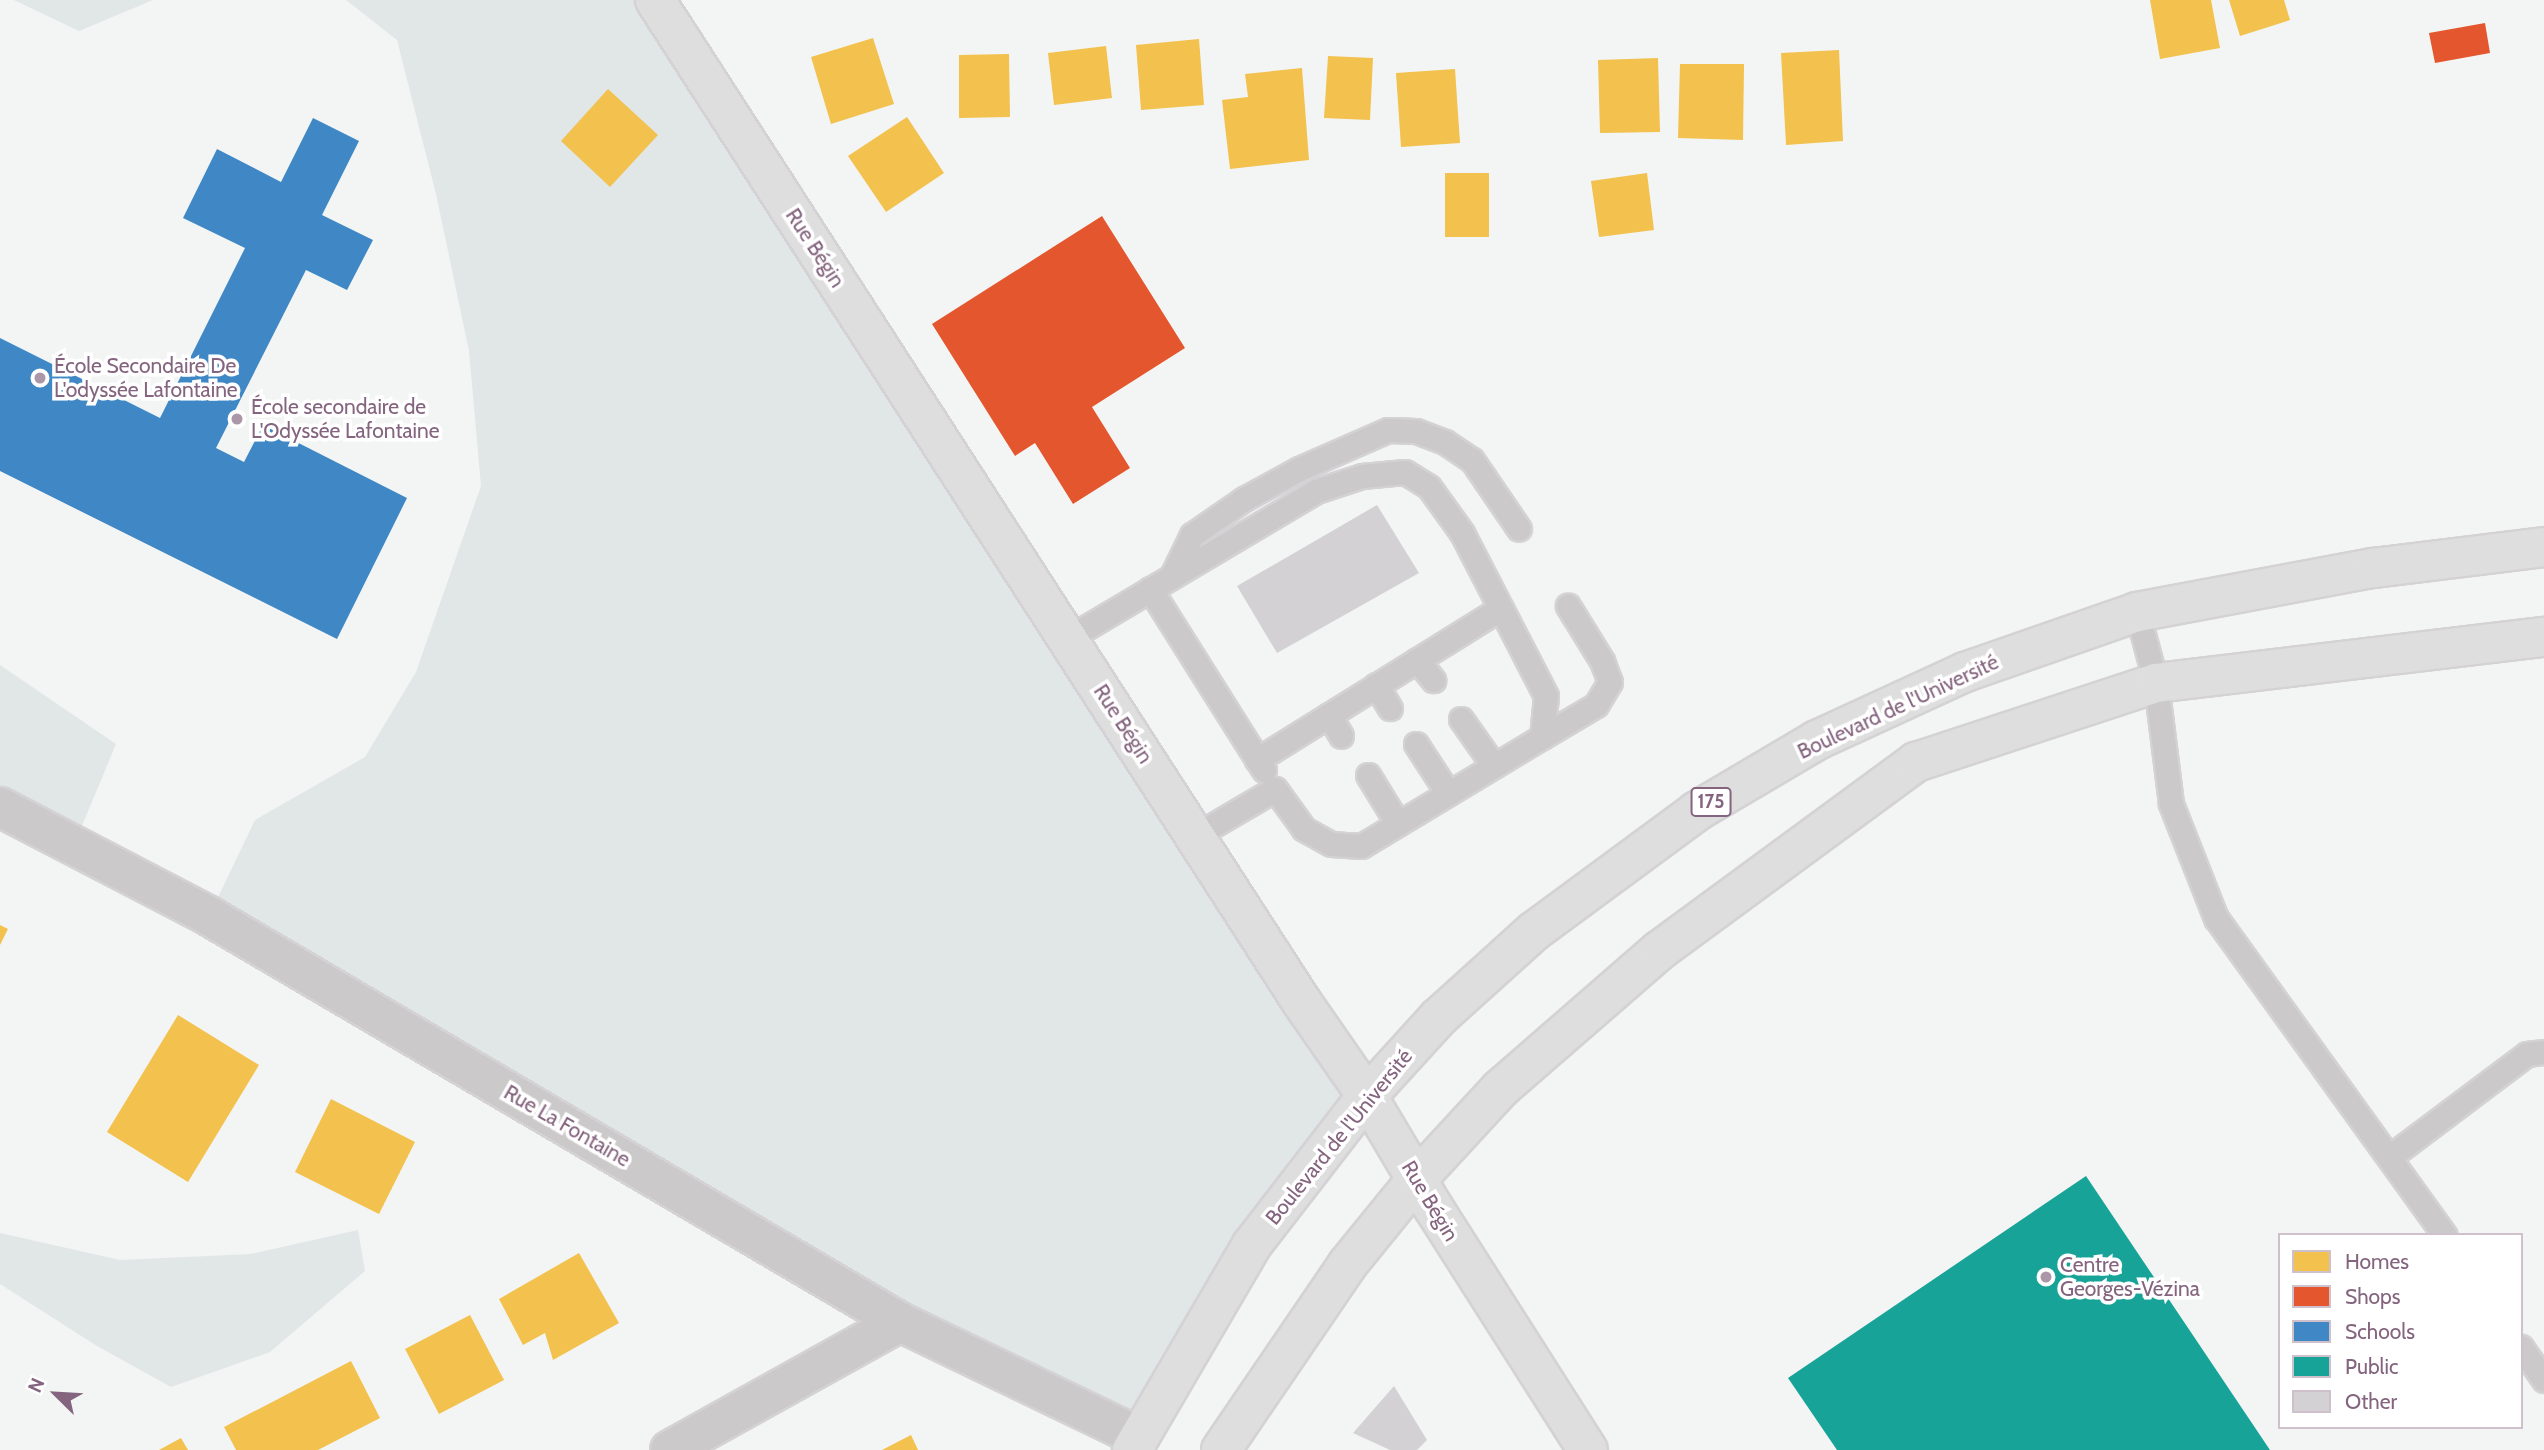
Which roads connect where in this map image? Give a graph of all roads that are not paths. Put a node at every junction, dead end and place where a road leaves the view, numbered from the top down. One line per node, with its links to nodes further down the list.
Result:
1 (656, 0): 10 (main road, Rue Bégin)
2 (1519, 529): 4 (lane)
3 (2544, 547): 8 (main road, Boulevard de l'Université / 175)
4 (1172, 576): 5 (lane); 7 (lane)
5 (1150, 589): 10 (lane); 21 (lane)
6 (1568, 606): 19 (lane)
7 (1501, 608): 11 (lane); 19 (lane)
8 (2137, 612): 13 (lane); 30 (main road, Boulevard de l'Université / 175)
9 (2544, 637): 13 (main road)
10 (1067, 639): 28 (main road, Rue Bégin)
11 (1418, 660): 12 (lane); 14 (lane)
12 (1433, 680)
13 (2156, 683): 31 (lane); 32 (main road)
14 (1376, 685): 15 (lane); 16 (lane)
15 (1390, 708)
16 (1329, 715): 18 (lane); 21 (lane)
17 (1461, 719): 22 (lane)
18 (1341, 736)
19 (1542, 737): 22 (lane)
20 (1416, 744): 25 (lane)
21 (1257, 760): 24 (lane)
22 (1494, 766): 25 (lane)
23 (1368, 775): 27 (lane)
24 (1275, 789): 27 (lane); 28 (lane)
25 (1448, 793): 27 (lane)
26 (0, 807): 34 (street, Rue La Fontaine)
27 (1398, 824)
28 (1195, 836): 30 (main road, Rue Bégin)
29 (2544, 1052): 31 (lane)
30 (1367, 1096): 32 (main road, Rue Bégin); 37 (main road, Boulevard de l'Université / 175)
31 (2391, 1156): 33 (lane)
32 (1417, 1179): 39 (main road); 40 (main road, Rue Bégin)
33 (2444, 1233)
34 (900, 1322): 37 (street, Rue La Fontaine); 38 (street)
35 (2523, 1350): 36 (lane)
36 (2544, 1380)
37 (1135, 1443)
38 (670, 1450)
39 (1221, 1450)
40 (1588, 1450)

